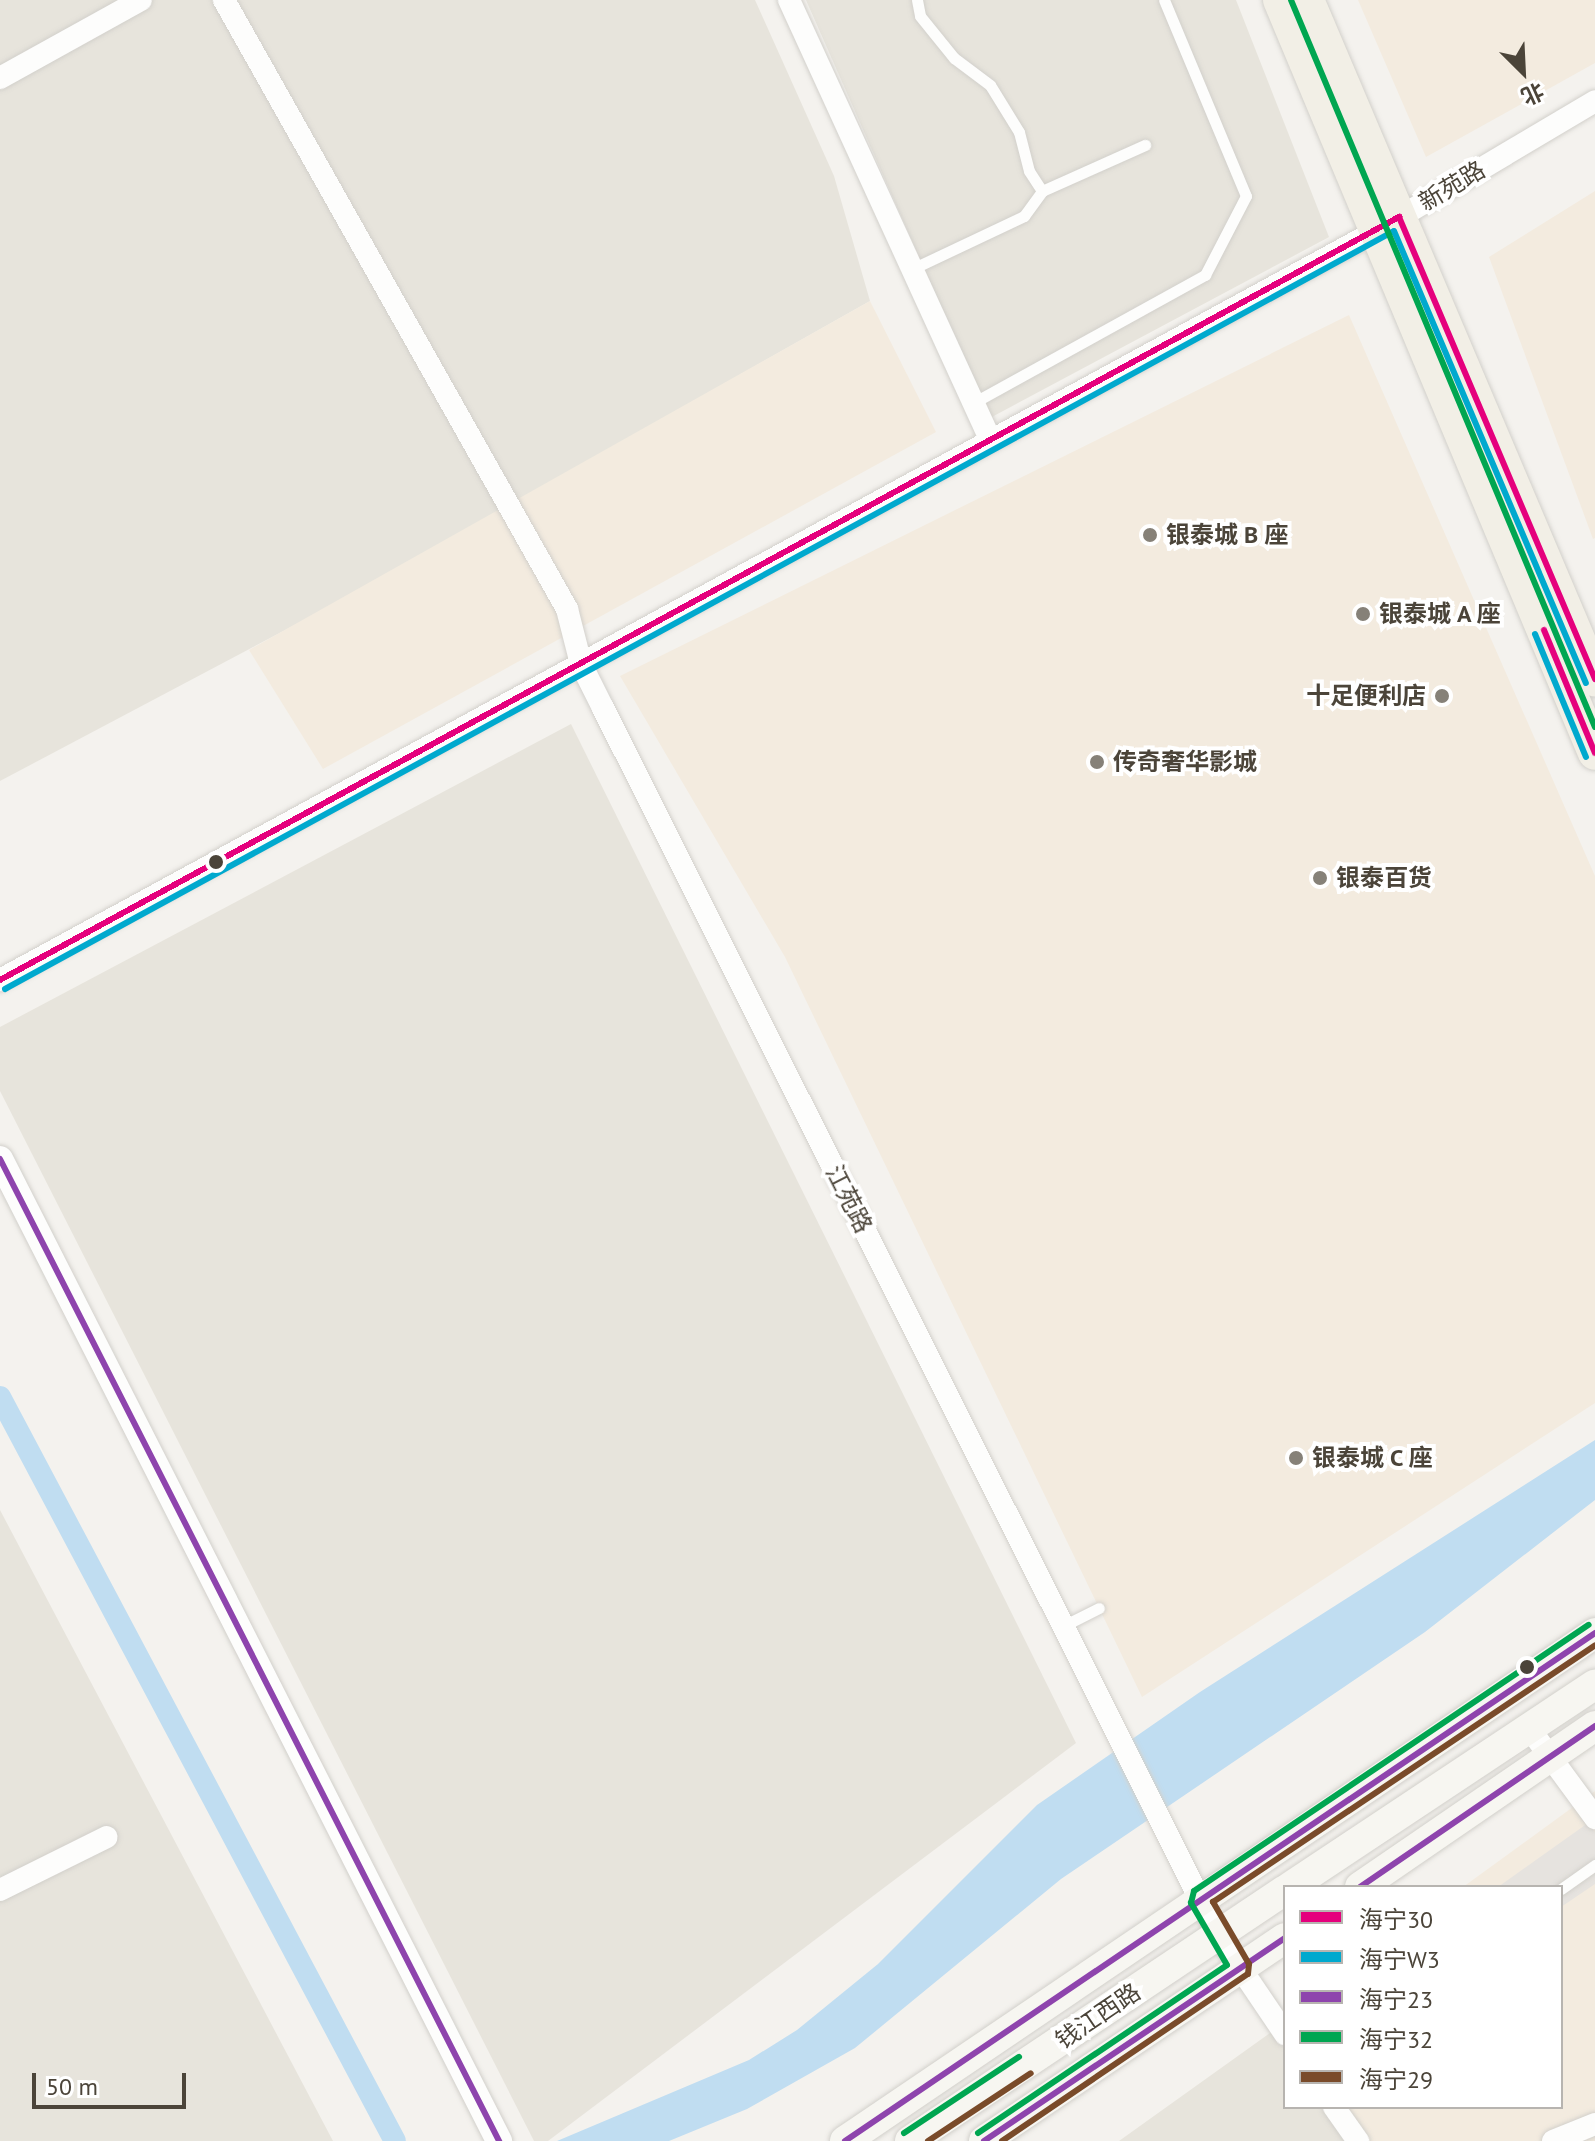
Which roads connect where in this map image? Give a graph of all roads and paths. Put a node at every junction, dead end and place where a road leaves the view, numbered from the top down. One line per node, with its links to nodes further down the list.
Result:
1 (141, 0): 8 (street)
2 (224, 0): 16 (street, 江苑路)
3 (789, 0): 13 (street)
4 (917, 0): 11 (lane)
5 (1164, 0): 14 (lane)
6 (1280, 0): 12 (main road)
7 (1307, 0): 12 (main road)
8 (0, 78)
9 (1595, 101): 12 (street, 新苑路)
10 (1145, 145): 11 (lane)
11 (1042, 191): 13 (lane)
12 (1388, 224): 15 (street, 新苑路); 17 (main road); 18 (main road)
13 (912, 269): 14 (street)
14 (973, 403): 15 (street)
15 (989, 437): 16 (street, 新苑路)
16 (581, 664): 19 (street, 新苑路); 22 (street, 江苑路)
17 (1595, 679)
18 (1595, 753)
19 (0, 980)
20 (0, 1159): 43 (street)
21 (1099, 1608): 22 (lane)
22 (1063, 1626): 36 (street, 江苑路)
23 (1595, 1633): 36 (main road)
24 (1595, 1684): 25 (main road, 钱江西路)
25 (1529, 1728): 26 (main road); 27 (street); 31 (main road, 钱江西路)
26 (1588, 1730): 27 (main road)
27 (1552, 1758): 28 (street); 32 (main road)
28 (1595, 1818)
29 (107, 1837): 34 (street)
30 (1595, 1865): 33 (lane)
31 (1293, 1885)
32 (1363, 1885)
33 (1563, 1888)
34 (0, 1890)
35 (1283, 1892): 37 (main road, 钱江西路)
36 (1200, 1899): 37 (street, 江苑路); 44 (main road)
37 (1218, 1935): 39 (street, 江苑路); 45 (main road, 钱江西路)
38 (1283, 1939): 39 (main road)
39 (1240, 1968): 40 (street, 江苑路); 46 (main road)
40 (1283, 2031)
41 (1335, 2109): 47 (street)
42 (1595, 2124): 48 (street)
43 (499, 2141)
44 (845, 2141)
45 (910, 2141)
46 (984, 2141)
47 (1358, 2141)
48 (1553, 2141)

